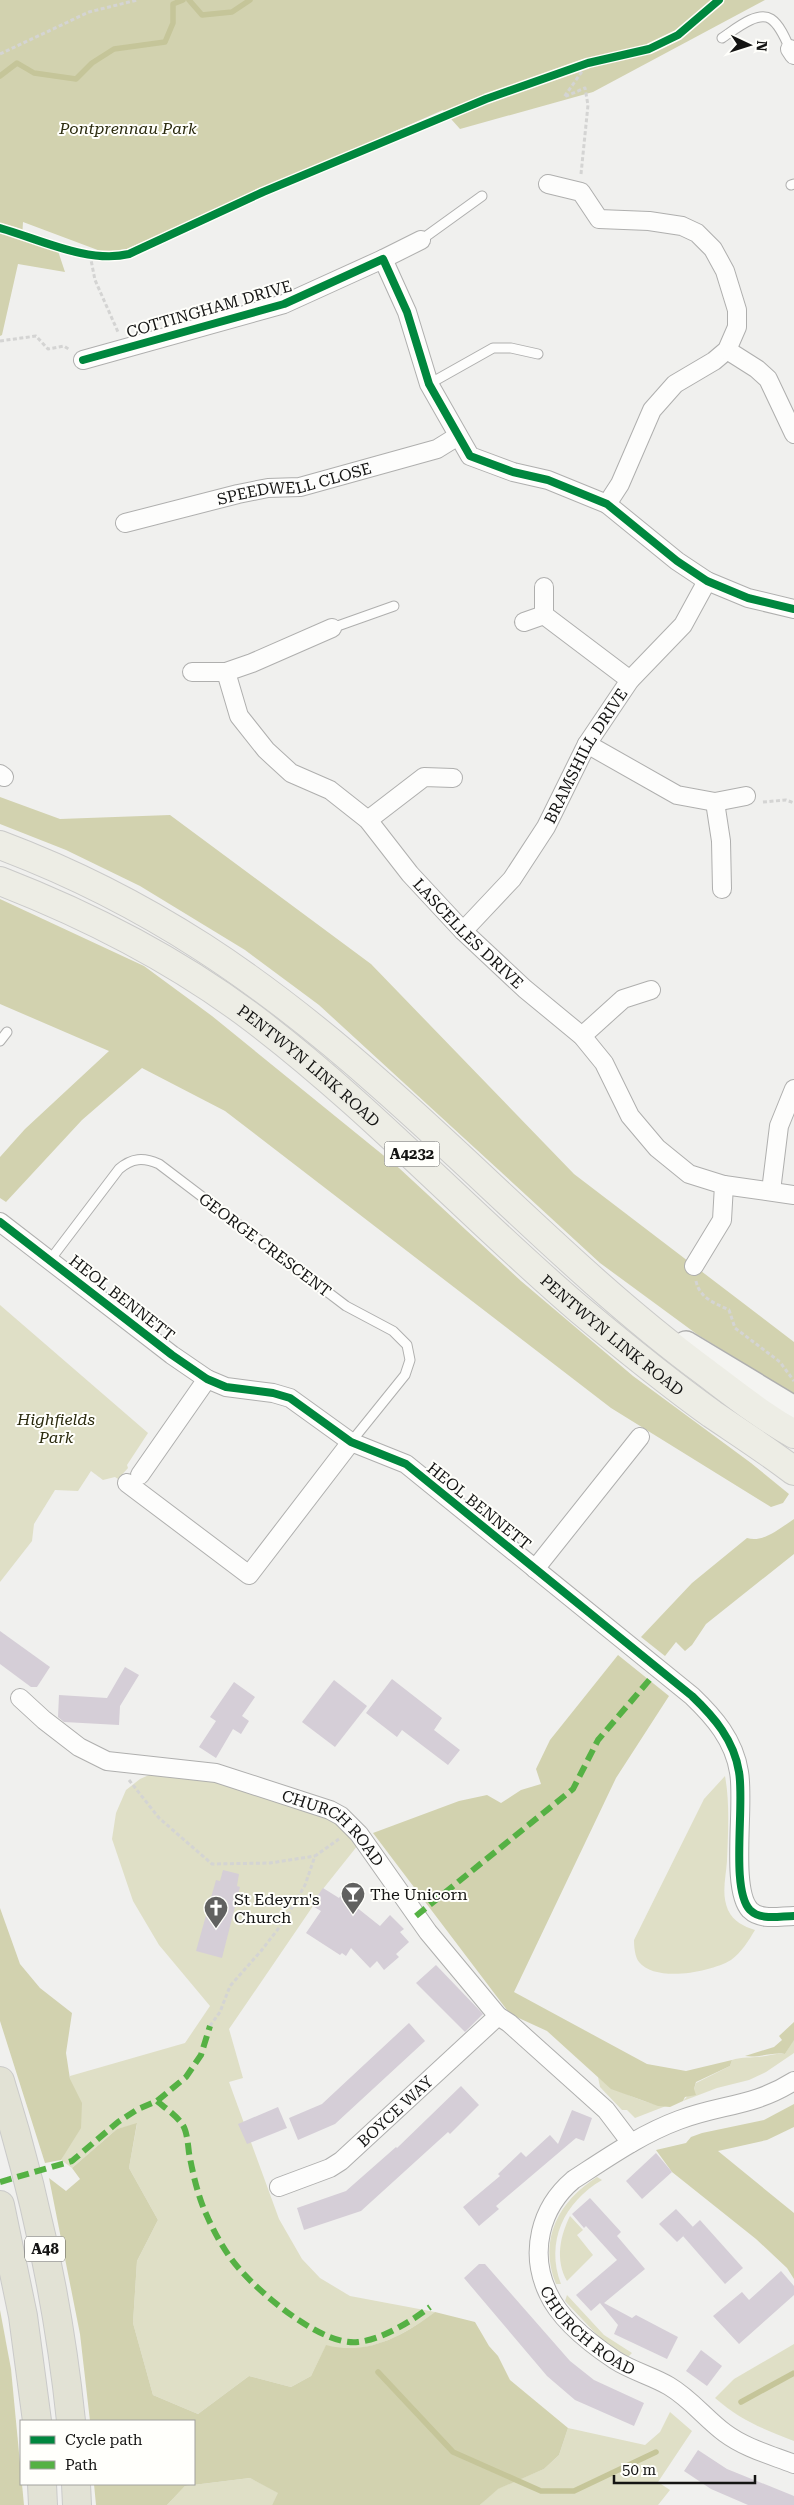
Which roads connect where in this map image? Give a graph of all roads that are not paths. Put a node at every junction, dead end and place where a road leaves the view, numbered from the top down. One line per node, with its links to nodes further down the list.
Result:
1 (722, 38): 2 (lane)
2 (792, 52)
3 (548, 184): 7 (street)
4 (482, 196): 5 (lane)
5 (421, 240): 6 (street, COTTINGHAM DRIVE)
6 (383, 259): 9 (street, COTTINGHAM DRIVE); 10 (street)
7 (727, 350): 11 (street); 13 (street)
8 (538, 354): 10 (lane)
9 (83, 360)
10 (429, 384): 12 (street)
11 (794, 434)
12 (458, 436): 13 (street); 14 (street, SPEEDWELL CLOSE)
13 (607, 504): 15 (street)
14 (126, 523)
15 (707, 581): 18 (street); 24 (street, BRAMSHILL DRIVE)
16 (544, 587): 19 (street)
17 (394, 606): 21 (lane)
18 (794, 609)
19 (544, 615): 20 (street); 24 (street)
20 (524, 622)
21 (332, 628): 23 (street)
22 (192, 672): 23 (street)
23 (226, 672): 29 (street, LASCELLES DRIVE)
24 (630, 680): 25 (street, BRAMSHILL DRIVE)
25 (587, 744): 28 (street); 33 (street, BRAMSHILL DRIVE)
26 (453, 778): 29 (street)
27 (746, 796): 28 (street)
28 (715, 802): 32 (street)
29 (368, 820): 33 (street, LASCELLES DRIVE)
30 (0, 844): 45 (main road, PENTWYN LINK ROAD / A4232)
31 (0, 881): 51 (main road, PENTWYN LINK ROAD / A4232)
32 (722, 889)
33 (463, 931): 36 (street, LASCELLES DRIVE)
34 (651, 990): 36 (street)
35 (7, 1032): 37 (lane)
36 (582, 1036): 39 (street, LASCELLES DRIVE)
37 (0, 1041)
38 (794, 1090): 40 (street)
39 (724, 1185): 40 (street, LASCELLES DRIVE); 44 (street)
40 (771, 1191): 41 (street, LASCELLES DRIVE)
41 (794, 1195)
42 (0, 1222): 43 (street, HEOL BENNETT)
43 (50, 1260): 46 (street, HEOL BENNETT); 50 (lane, GEORGE CRESCENT)
44 (694, 1266)
45 (608, 1295): 47 (street); 48 (main road, PENTWYN LINK ROAD / A4232)
46 (207, 1379): 50 (street, HEOL BENNETT); 50 (street)
47 (794, 1409)
48 (794, 1434)
49 (640, 1437): 52 (street)
50 (351, 1442): 52 (street, HEOL BENNETT)
51 (794, 1471)
52 (534, 1569): 54 (street, HEOL BENNETT)
53 (20, 1698): 55 (street, CHURCH ROAD)
54 (794, 1916)
55 (498, 2016): 58 (street, CHURCH ROAD); 59 (street, BOYCE WAY)
56 (0, 2081): 62 (highway, A48)
57 (794, 2081): 58 (street, CHURCH ROAD)
58 (632, 2143): 63 (street, CHURCH ROAD)
59 (279, 2187)
60 (0, 2205): 61 (highway, A48)
61 (37, 2420)
62 (71, 2420)
63 (794, 2464)
64 (42, 2485): 66 (highway)
65 (76, 2485): 67 (highway)
66 (43, 2505)
67 (76, 2505)

